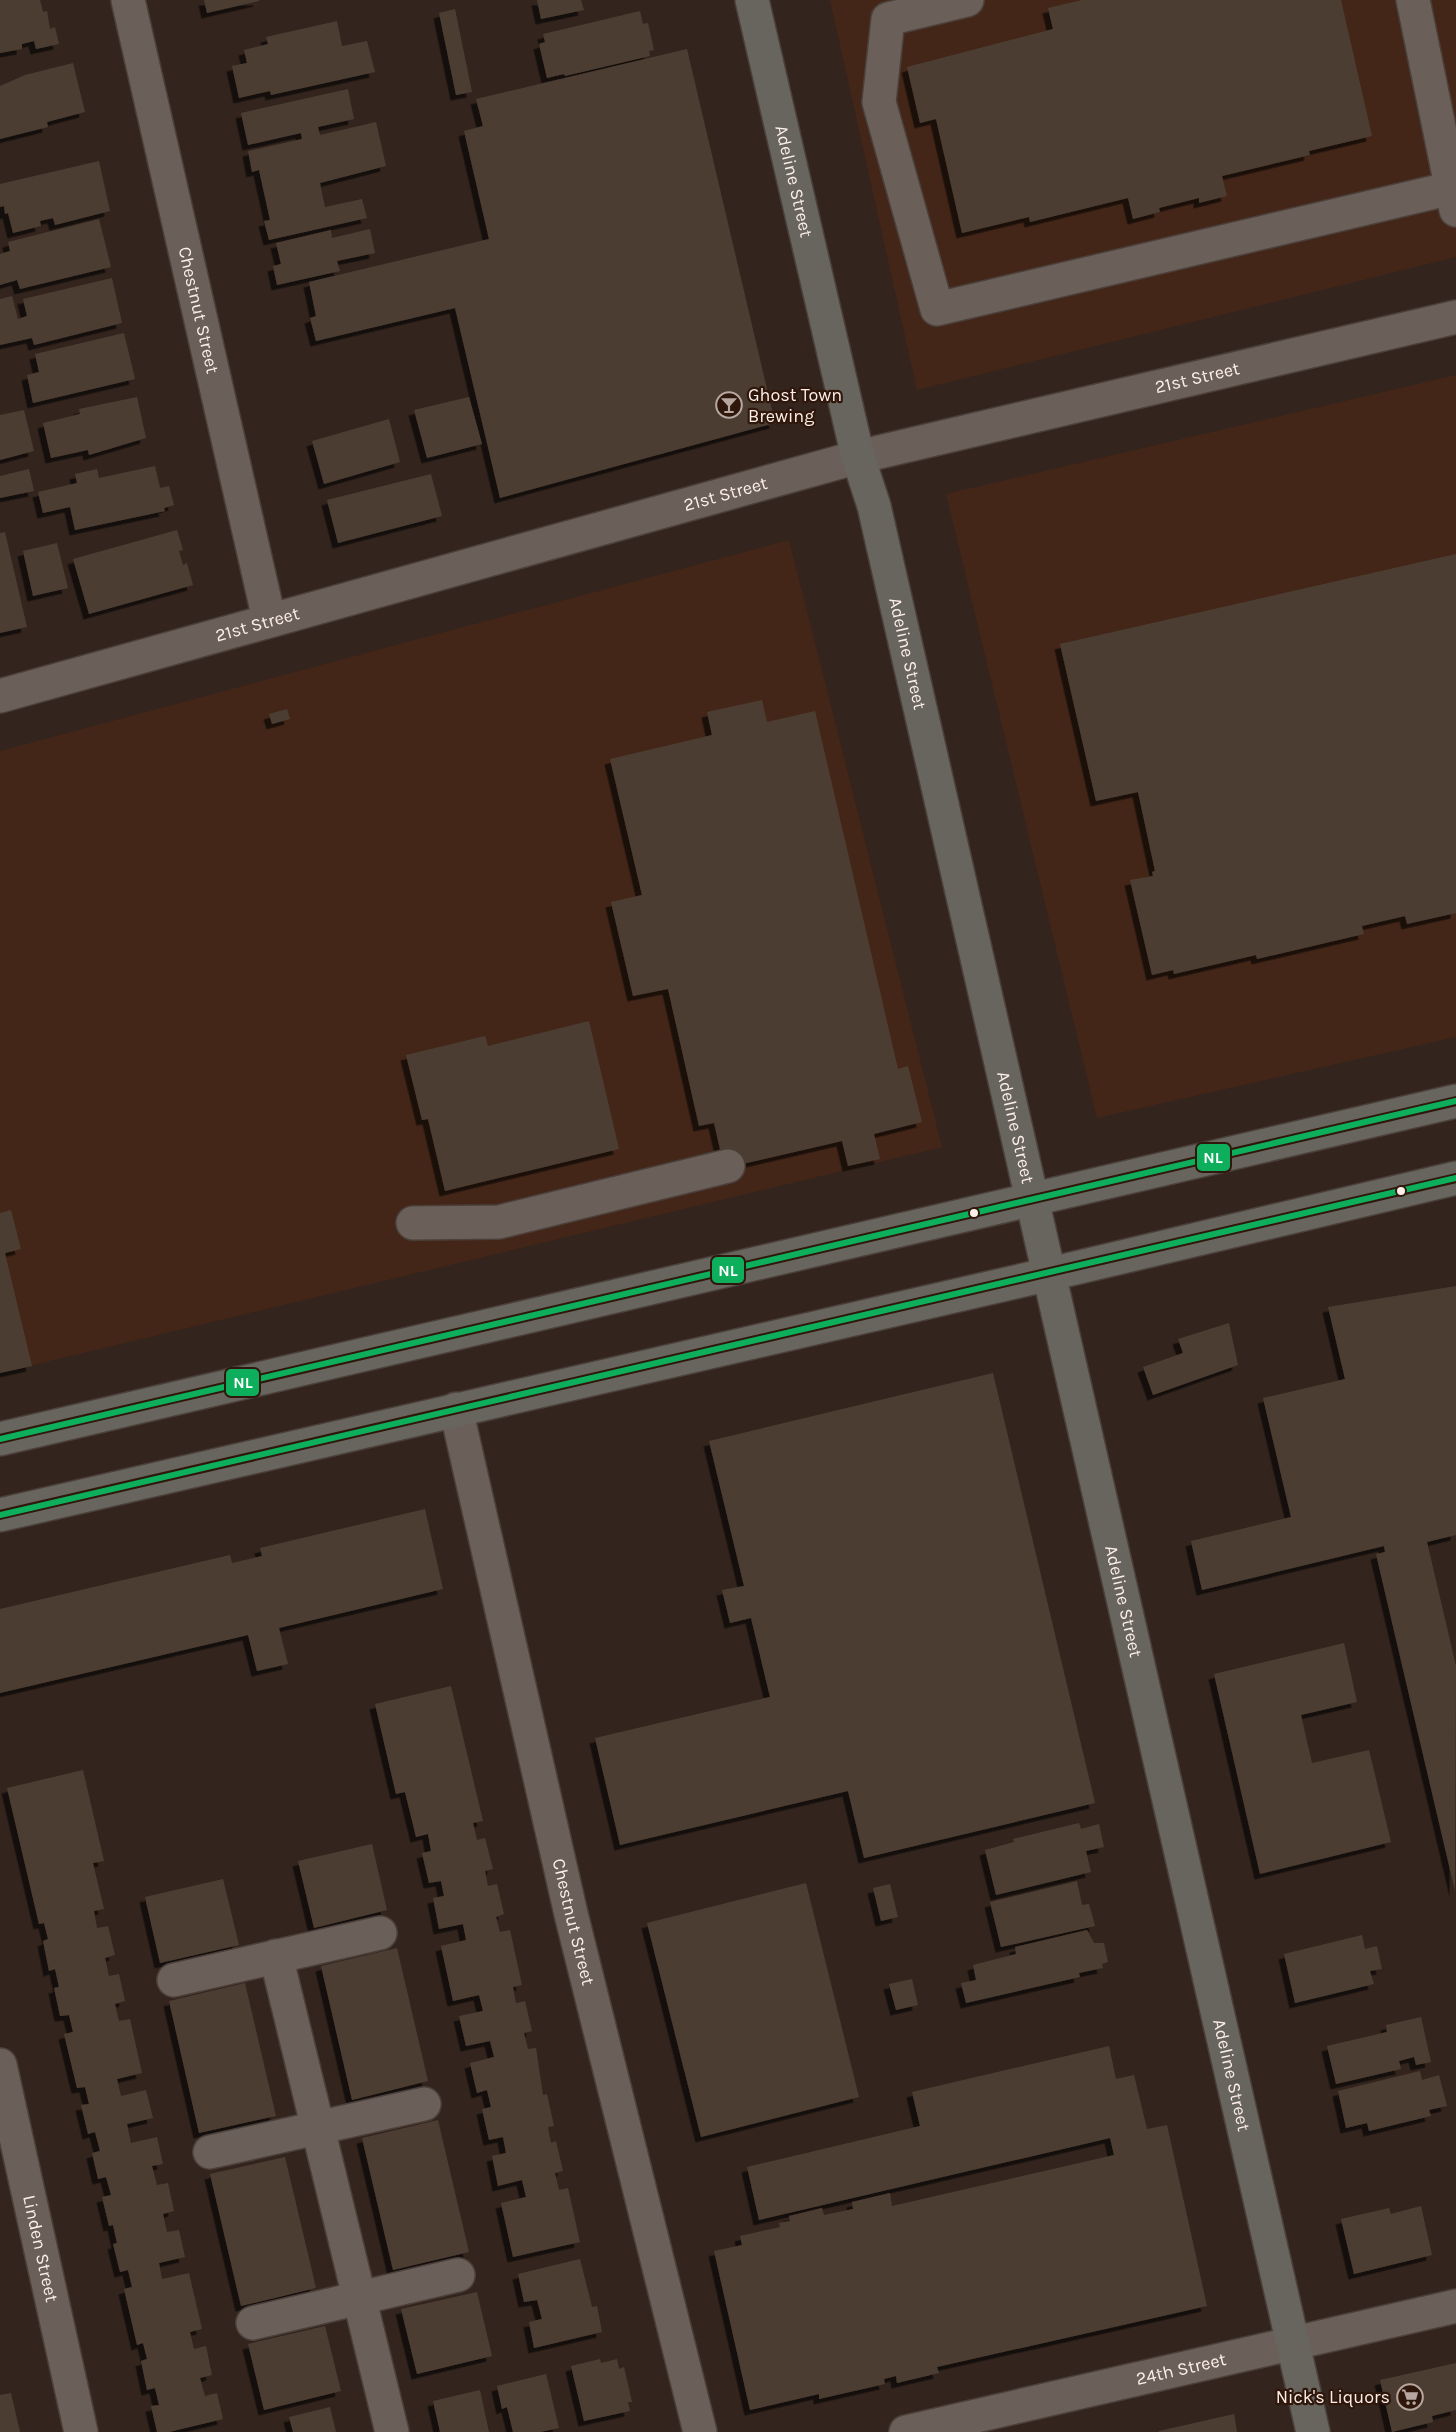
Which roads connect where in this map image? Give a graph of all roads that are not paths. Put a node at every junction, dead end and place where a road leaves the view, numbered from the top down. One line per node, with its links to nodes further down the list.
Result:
1 (128, 0): 8 (street, Chestnut Street)
2 (752, 0): 7 (main road, Adeline Street)
3 (967, 0): 5 (street)
4 (1413, 0): 5 (street)
5 (1454, 199)
6 (1456, 317): 7 (street, 21st Street)
7 (858, 457): 8 (street, 21st Street); 13 (main road, Adeline Street)
8 (269, 619): 9 (street, 21st Street)
9 (0, 696)
10 (1456, 1101): 13 (main road)
11 (728, 1166): 14 (street)
12 (1456, 1178): 15 (main road)
13 (1033, 1200): 15 (main road, Adeline Street); 17 (main road)
14 (412, 1223)
15 (1050, 1274): 16 (main road); 30 (main road, Adeline Street)
16 (456, 1409): 18 (main road); 33 (street, Chestnut Street)
17 (0, 1438)
18 (0, 1515)
19 (380, 1933): 20 (street)
20 (276, 1956): 21 (street); 24 (street)
21 (174, 1980)
22 (0, 2065): 31 (street, Linden Street)
23 (423, 2104): 24 (street)
24 (318, 2128): 25 (street); 27 (street)
25 (210, 2152)
26 (458, 2275): 27 (street)
27 (358, 2299): 29 (street); 32 (street)
28 (1456, 2306): 30 (street, 24th Street)
29 (253, 2324)
30 (1293, 2344): 34 (street, 24th Street); 35 (main road, Adeline Street)
31 (81, 2432)
32 (392, 2432)
33 (700, 2432)
34 (906, 2432)
35 (1313, 2432)

